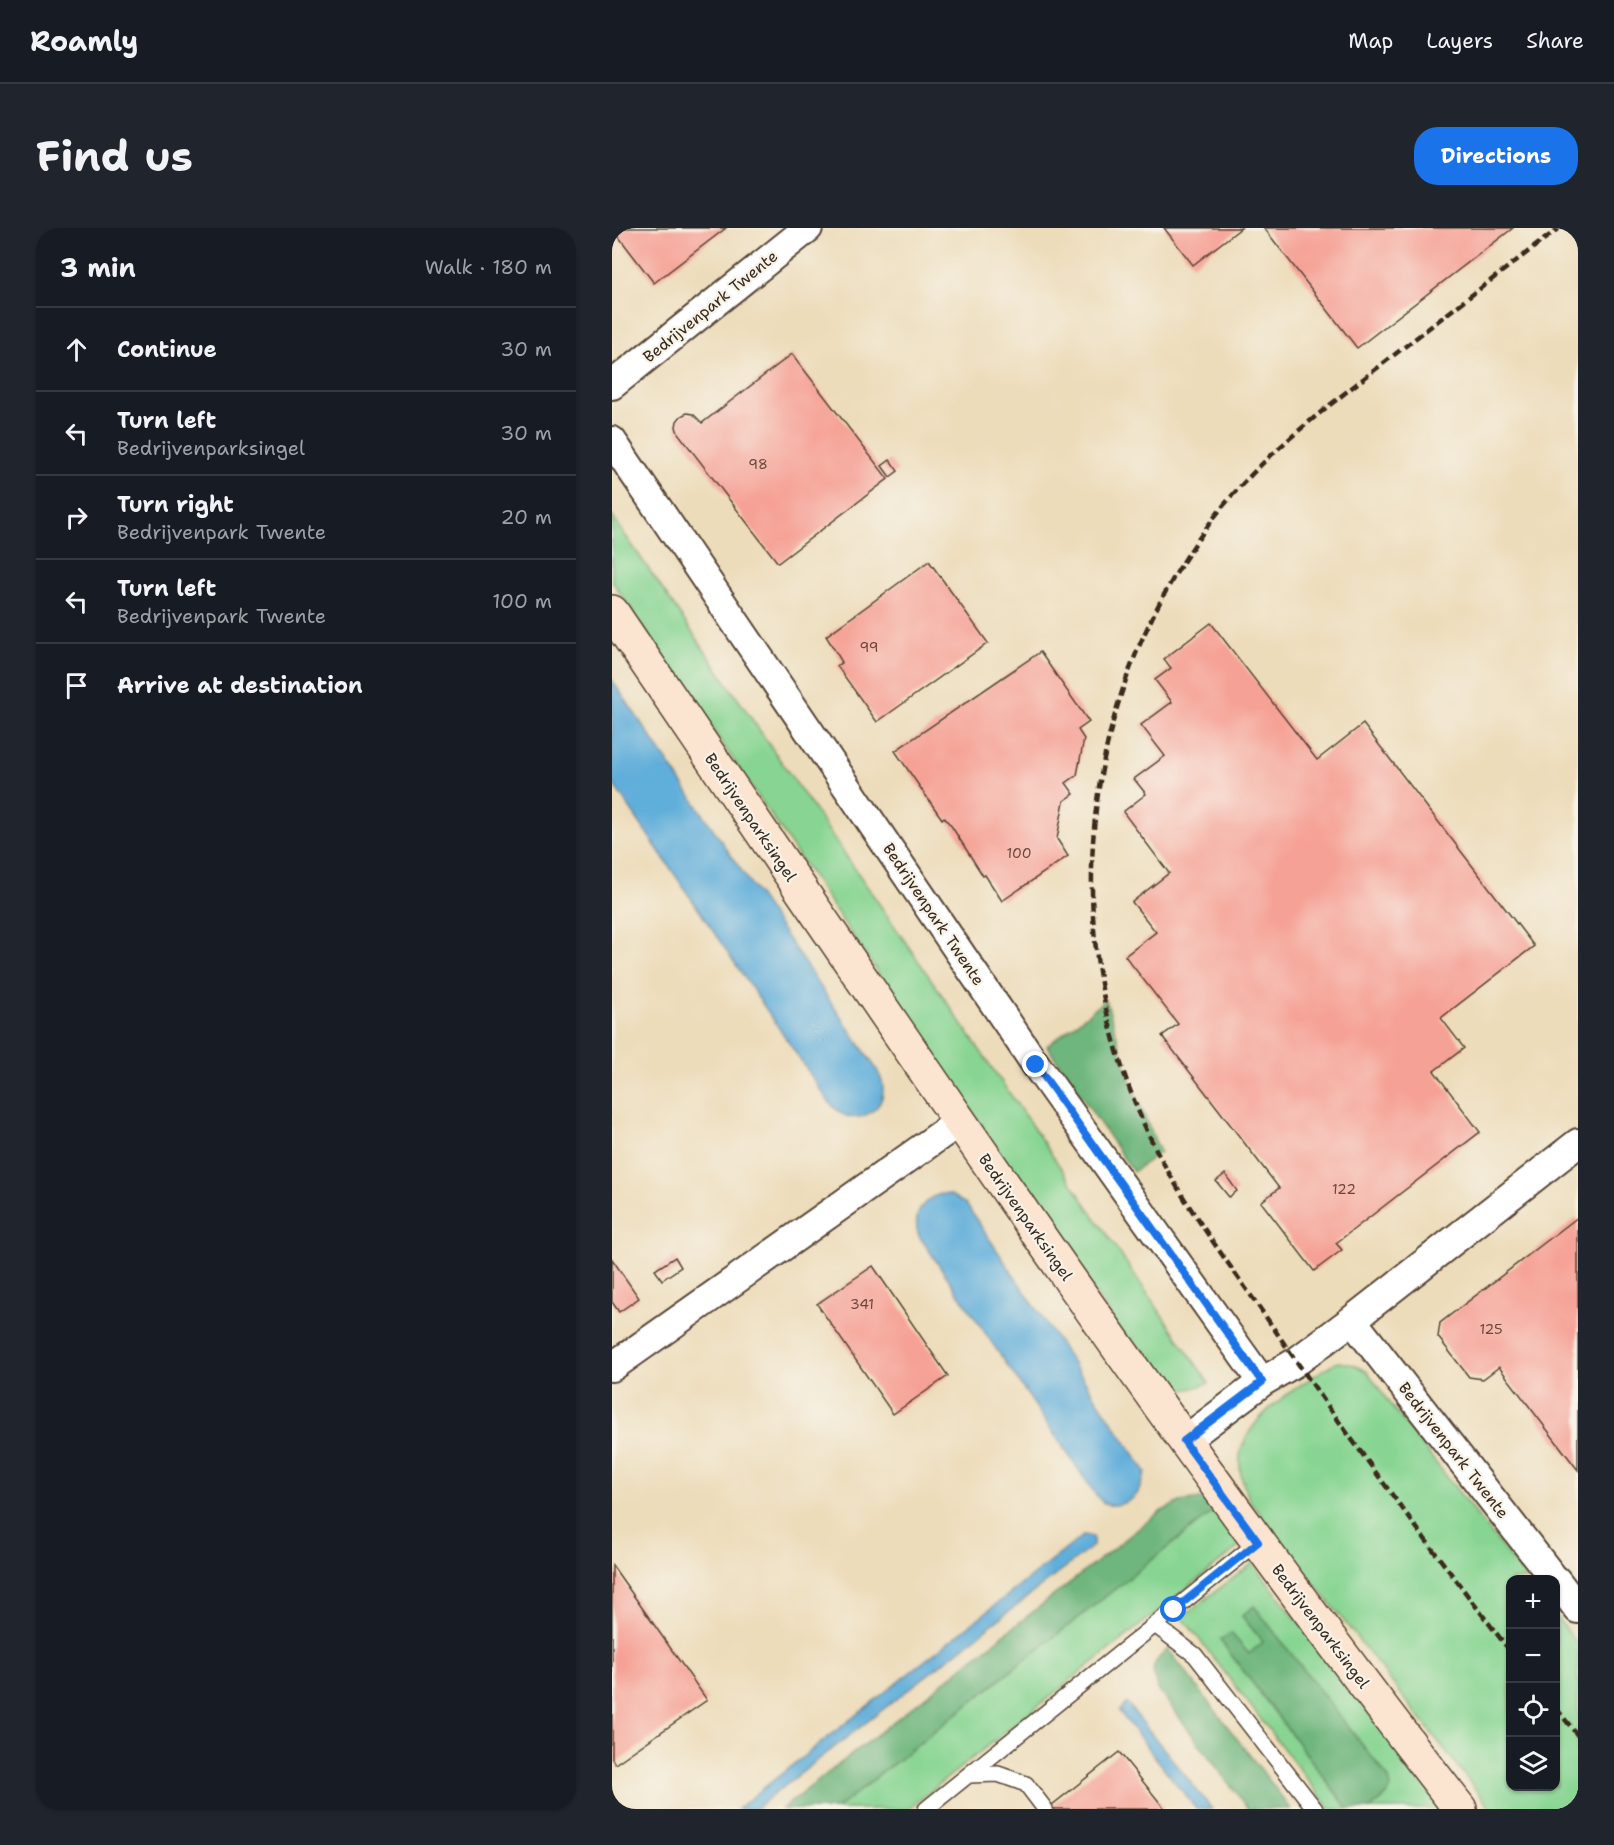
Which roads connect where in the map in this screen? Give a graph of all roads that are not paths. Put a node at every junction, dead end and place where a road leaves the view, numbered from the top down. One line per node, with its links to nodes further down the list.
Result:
1 (808, 228): 2 (street, Bedrijvenpark Twente)
2 (612, 385)
3 (612, 441): 9 (street, Bedrijvenpark Twente)
4 (612, 612): 5 (street, Bedrijvenparksingel)
5 (959, 1122): 8 (street); 10 (street, Bedrijvenparksingel)
6 (1578, 1143): 7 (street)
7 (1352, 1320): 9 (street); 12 (street, Bedrijvenpark Twente)
8 (612, 1367)
9 (1262, 1382): 10 (street)
10 (1184, 1441): 11 (street, Bedrijvenparksingel)
11 (1258, 1542): 15 (lane); 20 (street, Bedrijvenparksingel)
12 (1551, 1575)
13 (1560, 1586): 14 (street, Bedrijvenpark Twente)
14 (1578, 1609)
15 (1155, 1625): 16 (lane); 19 (lane)
16 (969, 1775): 17 (lane); 18 (lane)
17 (926, 1809)
18 (1045, 1809)
19 (1315, 1809)
20 (1460, 1809)

